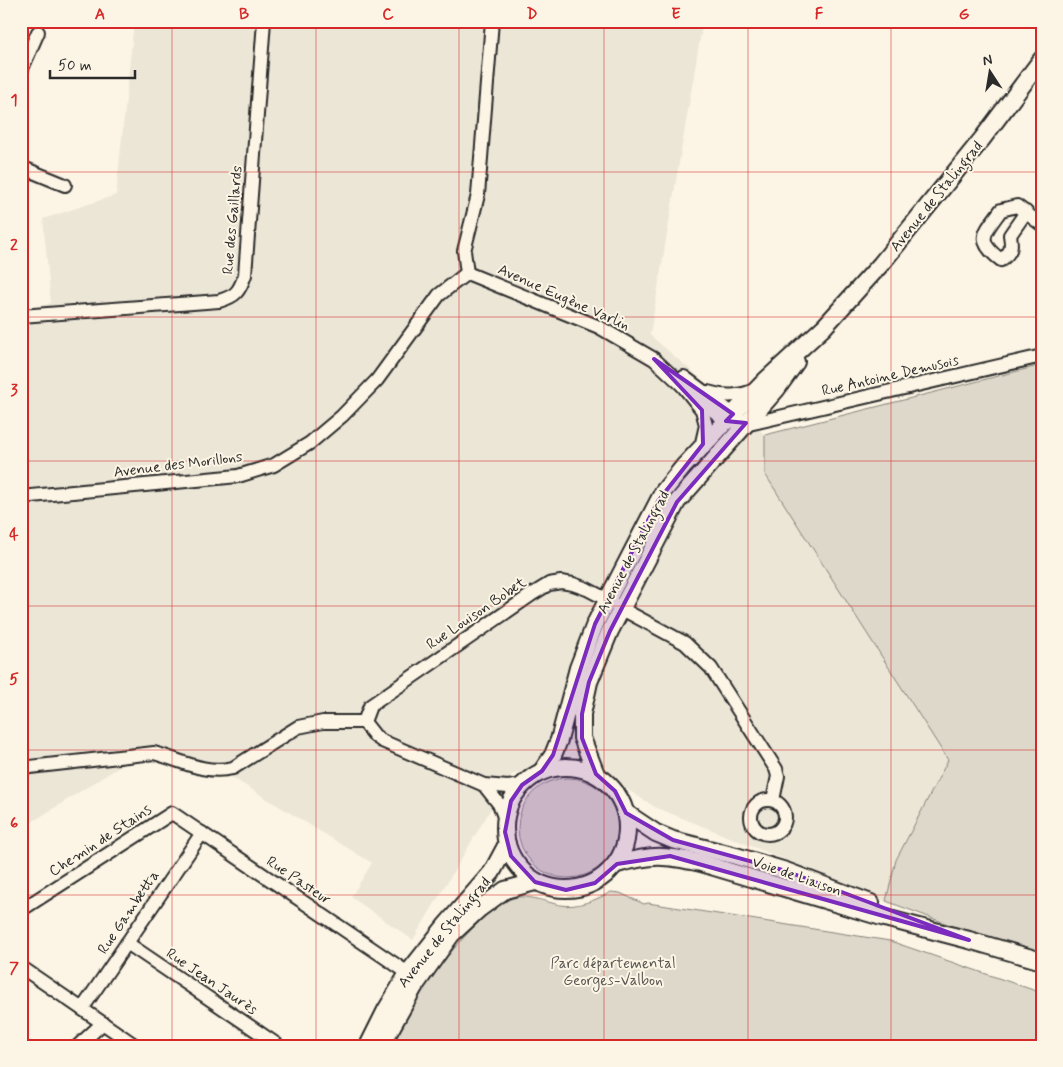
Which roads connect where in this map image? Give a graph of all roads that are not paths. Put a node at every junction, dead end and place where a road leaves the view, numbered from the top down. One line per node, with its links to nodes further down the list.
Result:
1 (264, 21): 11 (street, Rue des Gaillards)
2 (492, 21): 10 (street)
3 (38, 32): 5 (street)
4 (1042, 59): 12 (main road, Avenue de Stalingrad)
5 (21, 71)
6 (21, 167): 7 (street)
7 (65, 185)
8 (1026, 212): 9 (street)
9 (1042, 225)
10 (467, 273): 14 (street, Avenue Eugène Varlin); 20 (street, Avenue des Morillons)
11 (21, 316)
12 (824, 327): 16 (main road, Avenue de Stalingrad); 18 (main road, Avenue de Stalingrad)
13 (1042, 356): 18 (street, Rue Antoine Demusois)
14 (654, 358): 15 (street, Avenue Eugène Varlin); 17 (street)
15 (683, 386): 18 (street); 19 (street, Avenue Eugène Varlin)
16 (758, 388): 17 (street); 18 (main road, Avenue de Stalingrad)
17 (703, 390): 18 (street)
18 (735, 419): 19 (main road, Avenue de Stalingrad); 22 (main road, Avenue de Stalingrad)
19 (701, 448): 21 (main road, Avenue de Stalingrad)
20 (21, 497)
21 (608, 600): 22 (street, Rue Louison Bobet); 23 (street, Rue Louison Bobet); 25 (main road, Avenue de Stalingrad)
22 (622, 610): 26 (main road, Avenue de Stalingrad); 29 (street, Rue Louison Bobet)
23 (364, 722): 24 (street); 28 (street)
24 (21, 768)
25 (542, 771): 26 (main road); 27 (main road)
26 (596, 774): 31 (main road)
27 (522, 785): 28 (street); 32 (main road)
28 (484, 786): 32 (street)
29 (773, 800)
30 (172, 813): 33 (street, Rue Pasteur); 37 (street, Chemin de Stains)
31 (626, 813): 35 (main road); 38 (main road, Voie de Liaison)
32 (505, 819): 34 (main road)
33 (202, 833): 39 (street, Rue Gambetta); 42 (street, Rue Pasteur)
34 (506, 844): 36 (main road); 42 (main road, Avenue de Stalingrad)
35 (617, 864): 36 (main road); 38 (main road, Voie de Liaison)
36 (535, 882): 49 (main road, Avenue de Stalingrad)
37 (21, 910)
38 (969, 940): 40 (main road, Voie de Liaison)
39 (127, 943): 43 (street, Rue Gambetta); 47 (street, Rue Jean Jaurès)
40 (1042, 961)
41 (21, 967): 43 (street)
42 (408, 973): 48 (main road, Avenue de Stalingrad)
43 (82, 1009): 44 (street)
44 (103, 1023): 45 (street); 46 (street)
45 (78, 1046)
46 (136, 1046)
47 (279, 1046)
48 (368, 1046)
49 (381, 1046)

